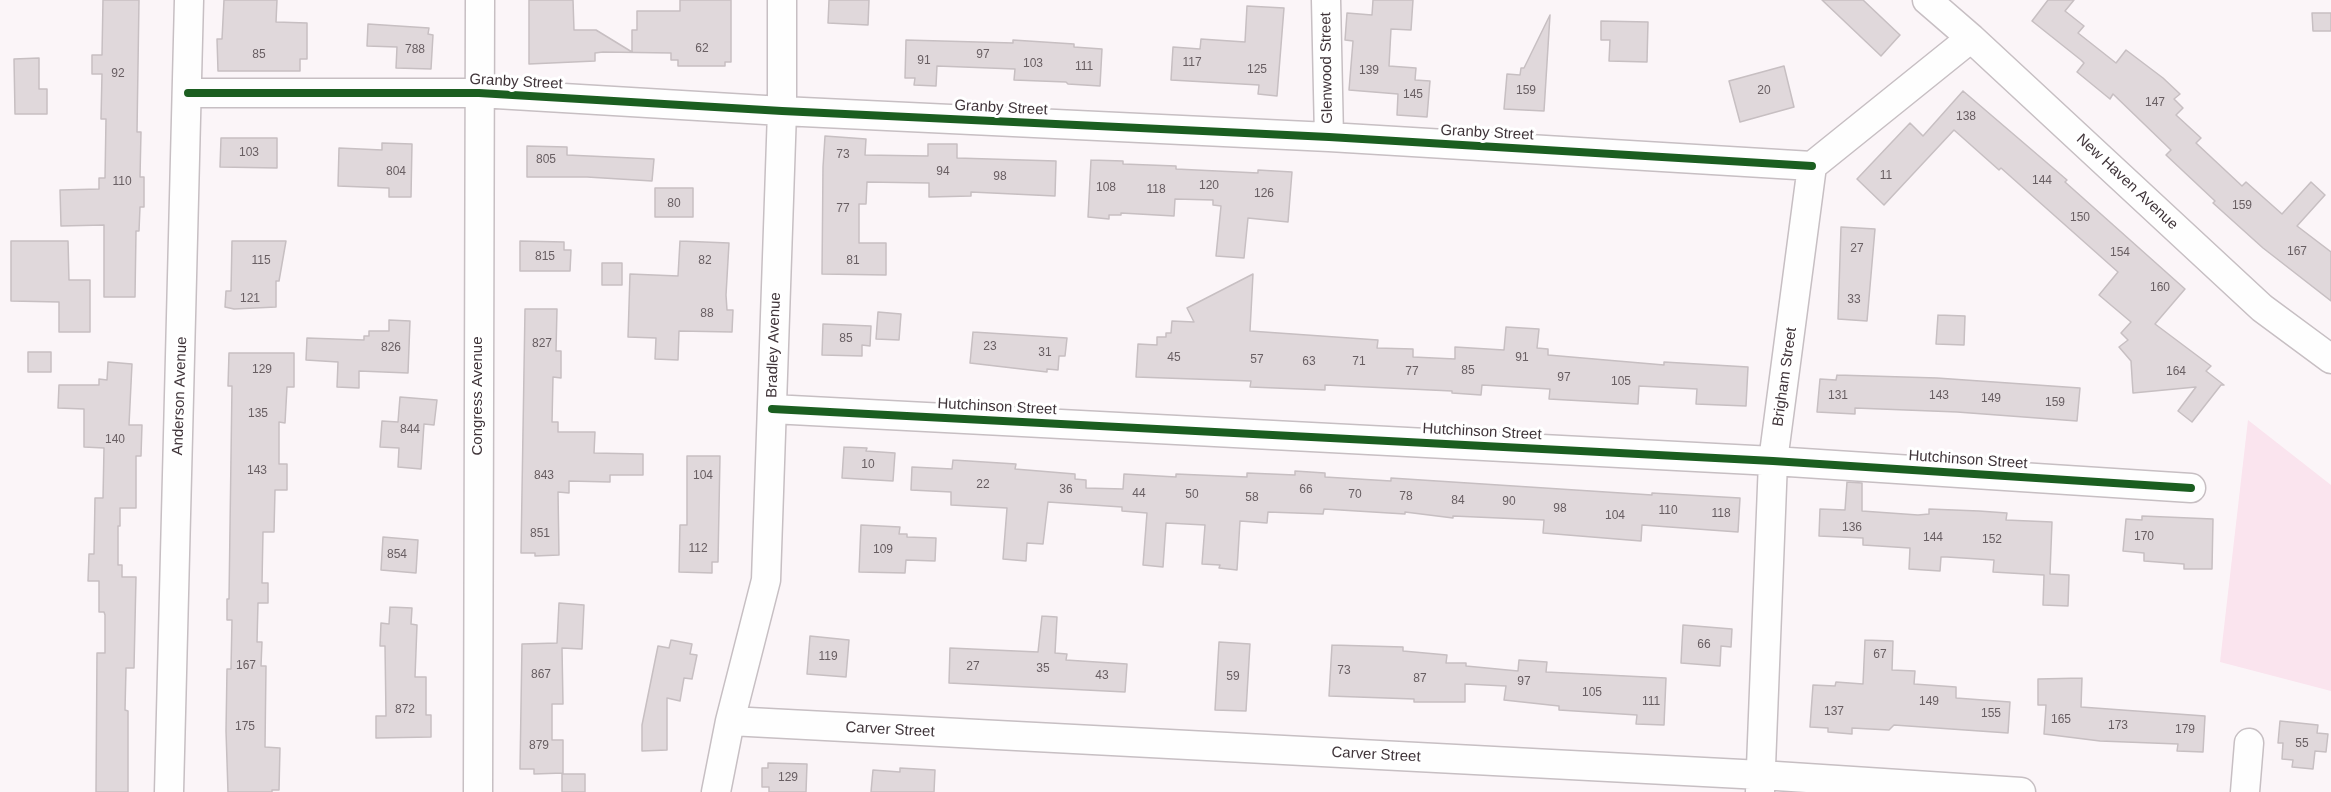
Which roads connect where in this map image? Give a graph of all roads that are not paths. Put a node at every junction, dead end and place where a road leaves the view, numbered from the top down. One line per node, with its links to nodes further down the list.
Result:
1 (189, 0): 7 (street, Anderson Avenue)
2 (480, 0): 8 (street, Congress Avenue)
3 (782, 0): 9 (street, Bradley Avenue)
4 (1326, 0): 10 (street, Glenwood Street)
5 (1927, 0): 6 (street, New Haven Avenue)
6 (1971, 38): 11 (street); 12 (street, New Haven Avenue)
7 (188, 93): 8 (street, Granby Street); 19 (street, Anderson Avenue)
8 (478, 93): 9 (street, Granby Street); 20 (street, Congress Avenue)
9 (782, 111): 10 (street, Granby Street); 13 (street, Bradley Avenue)
10 (1329, 137): 11 (street, Granby Street)
11 (1812, 166): 14 (street, Brigham Street)
12 (2331, 359)
13 (772, 409): 14 (street, Hutchinson Street); 16 (street, Bradley Avenue)
14 (1773, 461): 15 (street, Hutchinson Street); 18 (street, Brigham Street)
15 (2191, 488)
16 (730, 721): 18 (street, Carver Street); 21 (street, Bradley Avenue)
17 (2249, 743): 23 (street)
18 (1760, 784): 22 (street, Carver Street)
19 (169, 792)
20 (478, 792)
21 (716, 792)
22 (2021, 792)
23 (2245, 792)

